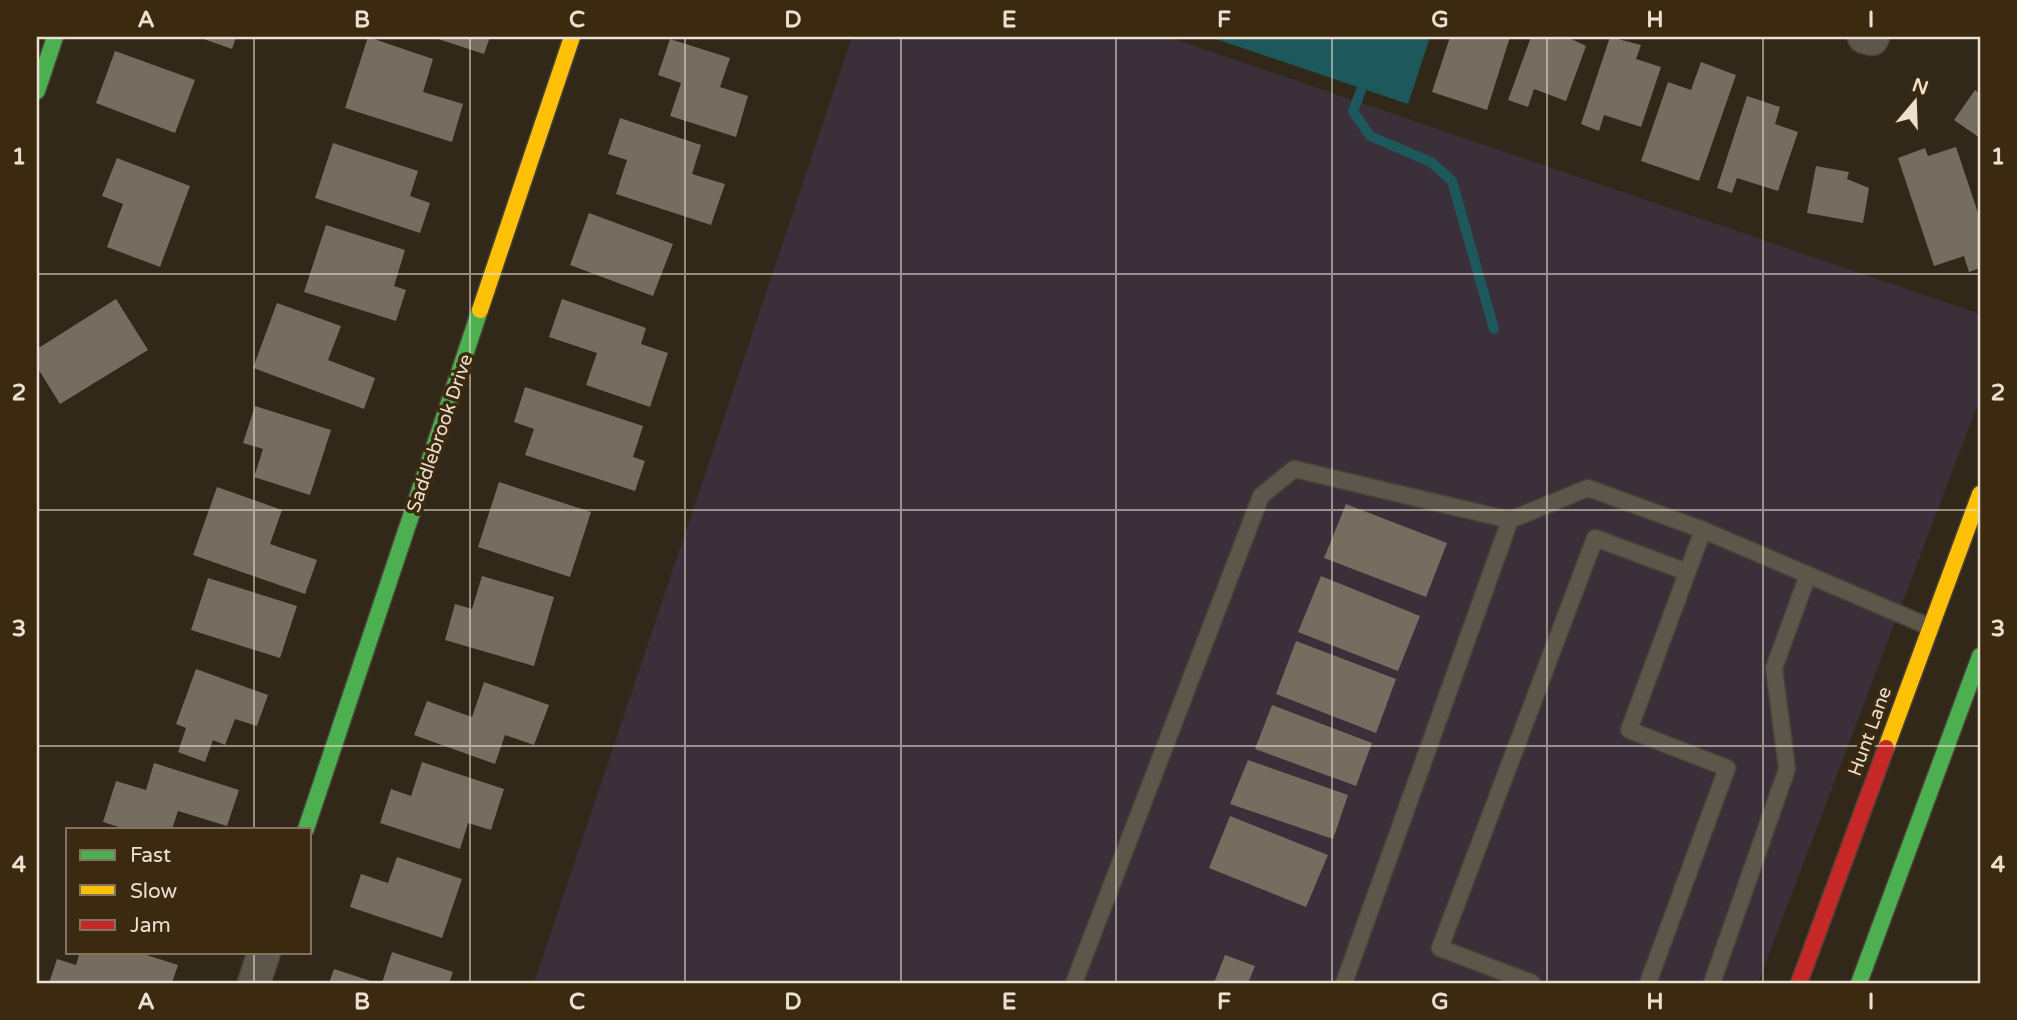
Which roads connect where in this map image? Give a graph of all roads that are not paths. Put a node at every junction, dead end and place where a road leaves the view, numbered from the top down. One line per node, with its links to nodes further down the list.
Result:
1 (55, 37): 3 (street)
2 (572, 37): 11 (street, Saddlebrook Drive)
3 (37, 91)
4 (1980, 494): 9 (street, Hunt Lane)
5 (1510, 520): 6 (lane); 14 (lane); 15 (lane)
6 (1703, 530): 7 (lane); 8 (lane)
7 (1687, 572): 16 (lane); 17 (lane)
8 (1808, 575): 9 (lane); 18 (lane)
9 (1936, 629): 19 (street, Hunt Lane)
10 (1980, 656): 20 (street)
11 (306, 828)
12 (263, 954): 13 (street)
13 (254, 983)
14 (1074, 983)
15 (1344, 983)
16 (1532, 983)
17 (1648, 983)
18 (1712, 983)
19 (1798, 983)
20 (1859, 983)

